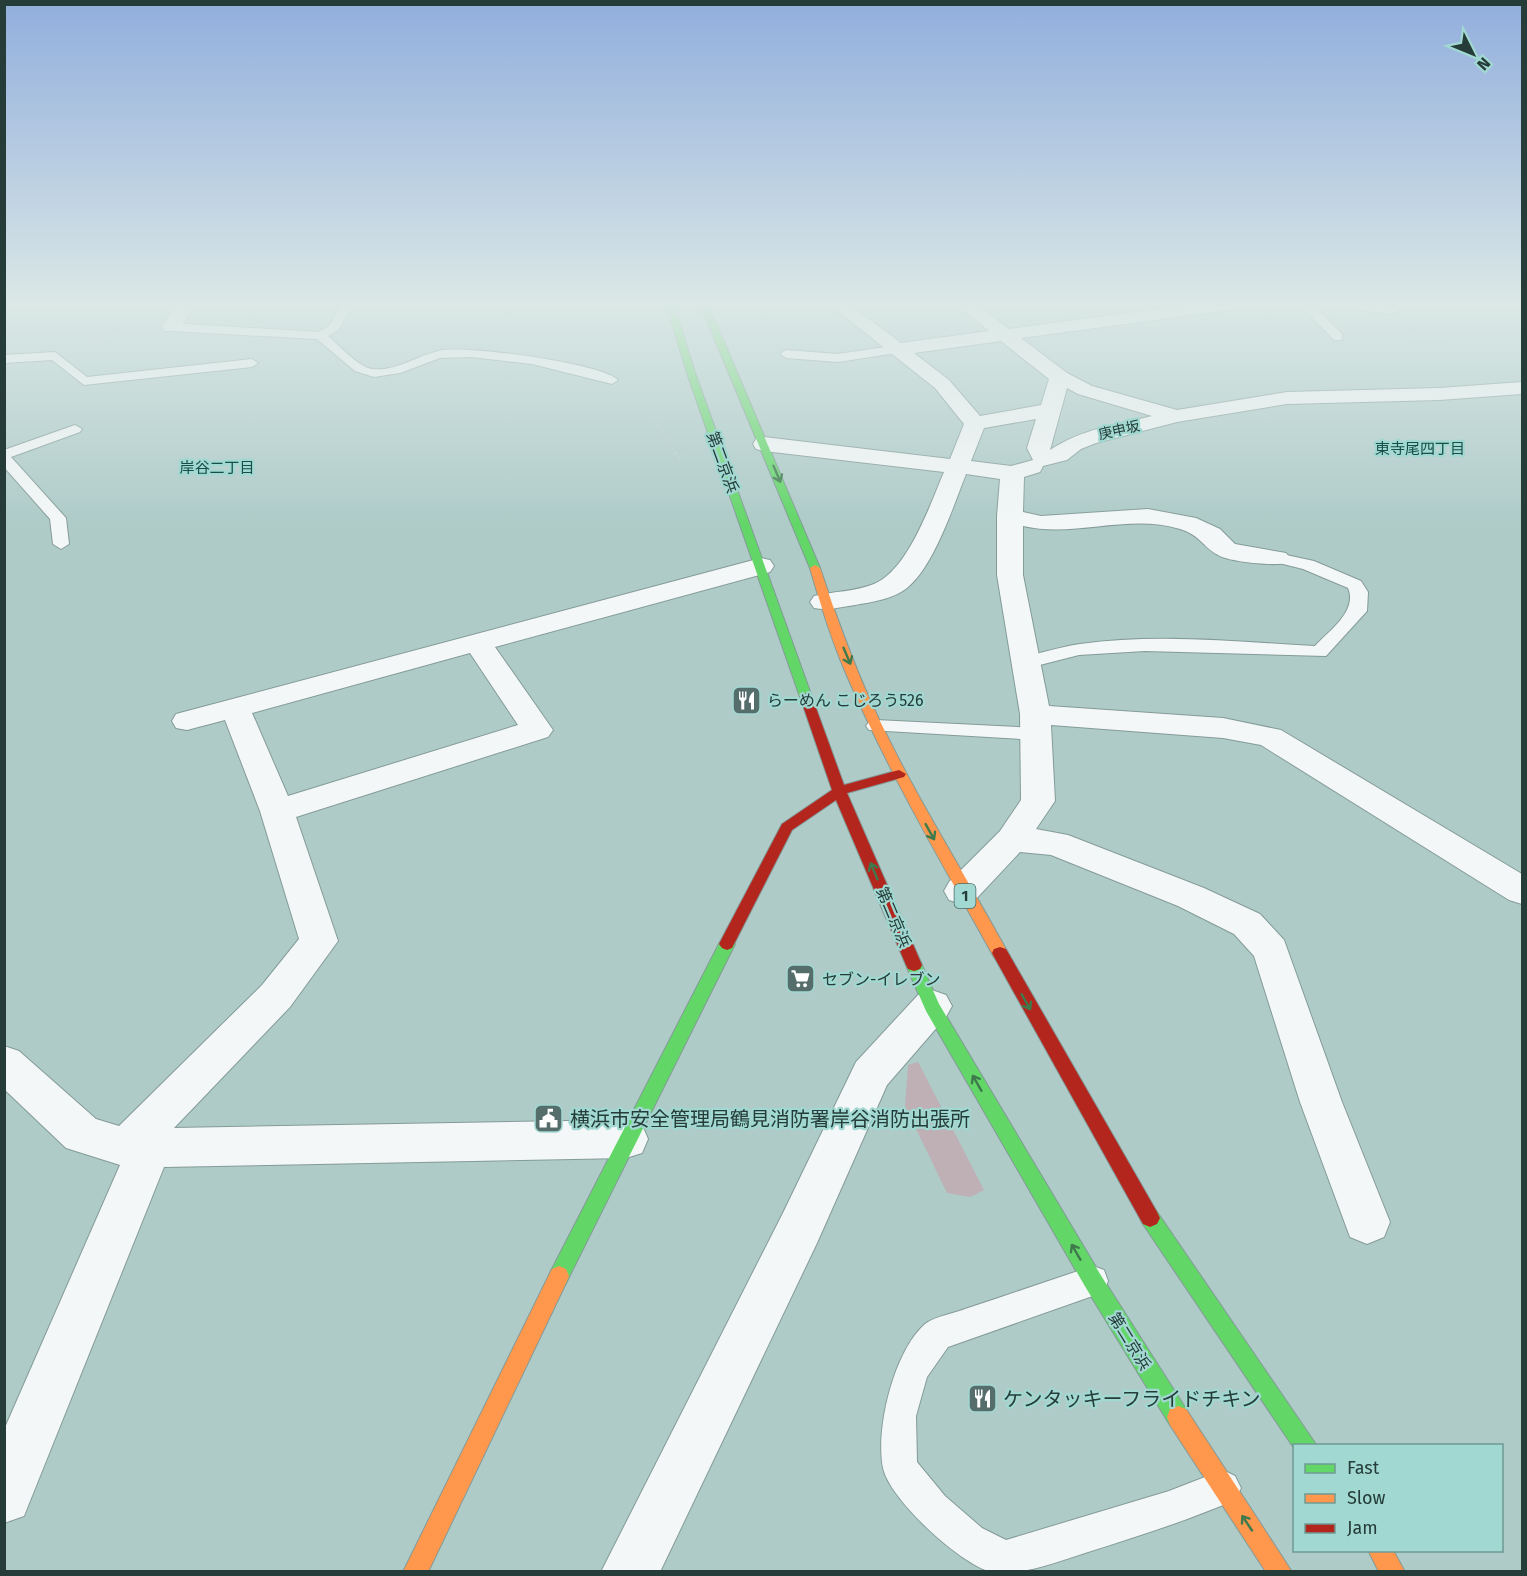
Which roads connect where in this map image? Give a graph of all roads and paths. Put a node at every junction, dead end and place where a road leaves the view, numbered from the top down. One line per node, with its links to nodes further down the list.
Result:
1 (1060, 377): 11 (street)
2 (80, 378): 3 (lane)
3 (116, 378)
4 (602, 378): 9 (lane)
5 (693, 378): 25 (main road, 第二京浜)
6 (736, 378): 16 (main road, 1)
7 (934, 378): 14 (street)
8 (1061, 378): 12 (street)
9 (612, 380)
10 (1522, 388): 12 (street, 庚申坂)
11 (1050, 410): 14 (street); 18 (street)
12 (1177, 416): 18 (street, 庚申坂)
13 (656, 422): 19 (path)
14 (975, 423): 20 (street)
15 (75, 429): 17 (lane)
16 (764, 444): 20 (street); 26 (main road, 1, one-way to 26)
17 (4, 456): 23 (lane)
18 (1042, 459): 21 (street, 庚申坂)
19 (690, 462)
20 (959, 465): 21 (street); 26 (street)
21 (1012, 473): 22 (street)
22 (1009, 516): 24 (street); 28 (street)
23 (61, 544)
24 (1277, 558): 28 (lane)
25 (761, 566): 27 (street); 34 (main road, 第二京浜)
26 (824, 602): 32 (main road, 1, one-way to 32)
27 (477, 642): 29 (street); 35 (street)
28 (1024, 663): 31 (street)
29 (235, 708): 30 (street); 35 (street)
30 (187, 721)
31 (1036, 724): 32 (lane); 36 (street); 38 (street)
32 (876, 726): 33 (main road, 1)
33 (899, 774): 34 (main road); 37 (main road, 1, one-way to 37)
34 (839, 791): 39 (main road, 第二京浜, one-way to 34); 41 (main road)
35 (278, 811): 42 (street)
36 (1012, 839): 37 (street); 43 (street)
37 (963, 891): 45 (main road, 1, one-way to 45)
38 (1522, 891)
39 (932, 1006): 44 (main road, 第二京浜, one-way to 39); 50 (street)
40 (4, 1063): 42 (street)
41 (626, 1138): 42 (street); 49 (main road)
42 (137, 1149): 47 (street)
43 (1367, 1222)
44 (1093, 1281): 46 (main road, 第二京浜); 46 (lane)
45 (1305, 1444)
46 (1222, 1488): 51 (main road, 第二京浜, one-way to 46)
47 (4, 1496)
48 (1380, 1552): 52 (main road)
49 (415, 1572)
50 (630, 1572)
51 (1280, 1572)
52 (1393, 1572)

